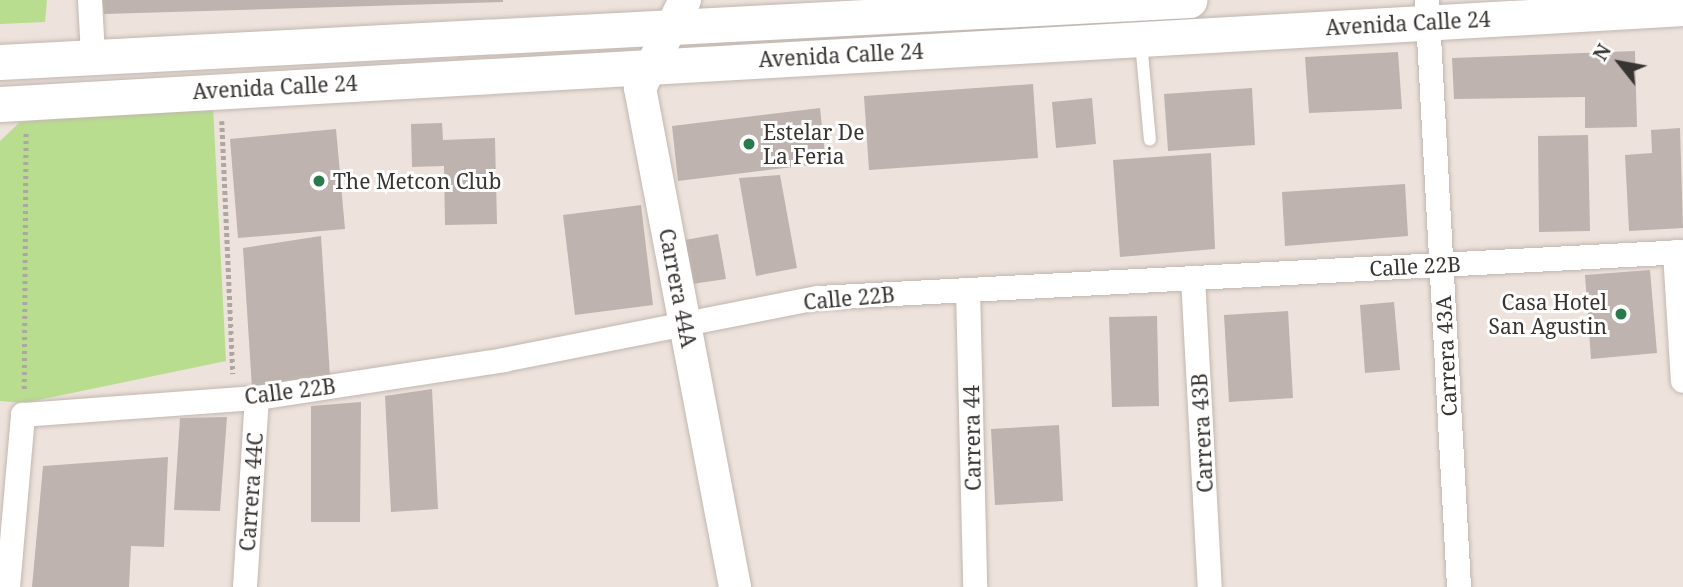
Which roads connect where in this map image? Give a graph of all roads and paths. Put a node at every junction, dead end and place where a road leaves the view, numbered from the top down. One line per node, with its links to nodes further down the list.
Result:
1 (90, 0): 7 (street)
2 (1189, 0): 5 (main road, Avenida Calle 24)
3 (1683, 8): 4 (main road, Avenida Calle 24)
4 (1428, 11): 6 (main road, Avenida Calle 24); 15 (street, Carrera 43A)
5 (680, 13): 7 (main road, Avenida Calle 24); 9 (street, Carrera 44A)
6 (1141, 38): 9 (main road, Avenida Calle 24); 13 (lane)
7 (93, 55): 8 (main road, Avenida Calle 24)
8 (0, 62)
9 (652, 66): 10 (main road, Avenida Calle 24); 18 (street, Carrera 44A)
10 (0, 104)
11 (222, 113): 20 (path)
12 (26, 128): 22 (path)
13 (1150, 140)
14 (1679, 252): 15 (street, Calle 22B); 19 (street)
15 (1441, 265): 16 (street, Calle 22B); 28 (street, Carrera 43A)
16 (1193, 278): 17 (street, Calle 22B); 27 (street, Carrera 43B)
17 (968, 290): 18 (street, Calle 22B); 26 (street, Carrera 44)
18 (685, 323): 21 (street, Calle 22B); 25 (street, Carrera 44A)
19 (1683, 381)
20 (233, 382)
21 (257, 398): 22 (street, Calle 22B); 24 (street, Carrera 44C)
22 (23, 415): 23 (street)
23 (8, 587)
24 (244, 587)
25 (735, 587)
26 (975, 587)
27 (1210, 587)
28 (1459, 587)

